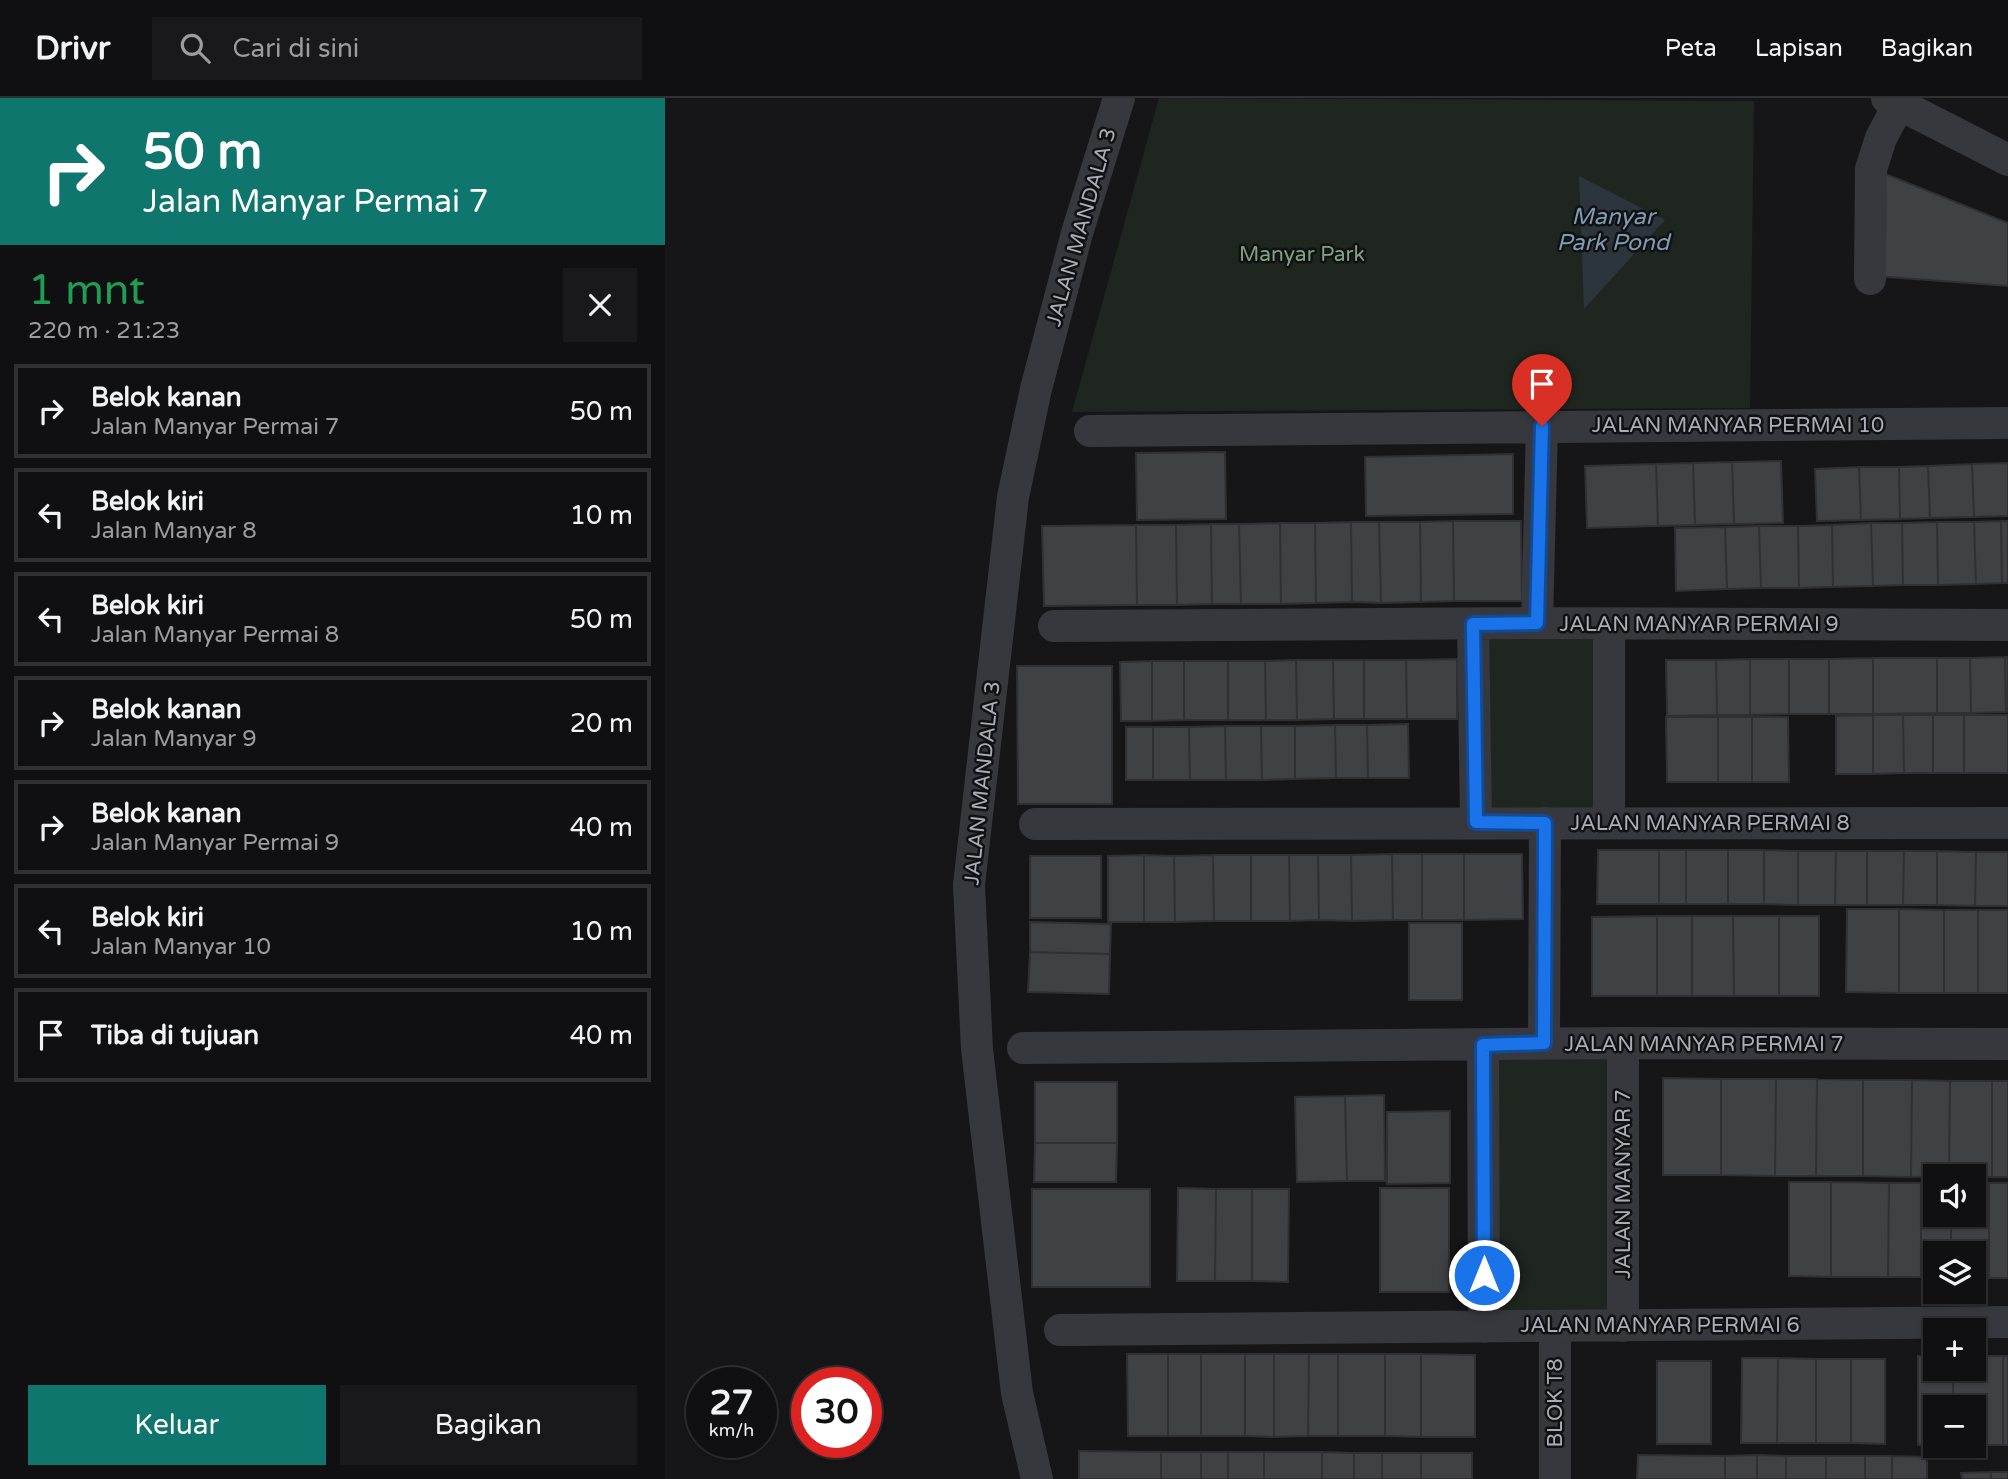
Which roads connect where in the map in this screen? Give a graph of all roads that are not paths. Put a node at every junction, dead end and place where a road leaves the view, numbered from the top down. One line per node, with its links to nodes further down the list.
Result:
1 (1119, 98): 28 (street, JALAN MANDALA 3)
2 (1893, 101): 3 (street); 4 (street)
3 (2008, 160)
4 (1870, 279)
5 (2008, 423): 6 (street, JALAN MANYAR PERMAI 10)
6 (1542, 426): 7 (street, JALAN MANYAR PERMAI 10); 8 (street)
7 (1090, 431)
8 (1537, 623): 9 (street, JALAN MANYAR PERMAI 9); 10 (street, JALAN MANYAR PERMAI 9)
9 (1473, 624): 12 (street, JALAN MANYAR PERMAI 9); 13 (street)
10 (1609, 625): 11 (street, JALAN MANYAR PERMAI 9); 15 (street)
11 (2008, 625)
12 (1054, 626)
13 (1476, 822): 14 (street, JALAN MANYAR PERMAI 8); 16 (street, JALAN MANYAR PERMAI 8)
14 (1545, 823): 15 (street, JALAN MANYAR PERMAI 8); 18 (street)
15 (1609, 823): 17 (street, JALAN MANYAR PERMAI 8)
16 (1035, 824)
17 (2008, 824)
18 (1544, 1043): 19 (street, JALAN MANYAR PERMAI 7); 21 (street, JALAN MANYAR PERMAI 7)
19 (1623, 1043): 20 (street, JALAN MANYAR PERMAI 7); 25 (street, JALAN MANYAR 7)
20 (2008, 1044)
21 (1483, 1045): 22 (street, JALAN MANYAR PERMAI 7); 26 (street)
22 (1023, 1048)
23 (2008, 1322): 25 (street, JALAN MANYAR PERMAI 6)
24 (1555, 1326): 25 (street, JALAN MANYAR PERMAI 6); 26 (street, JALAN MANYAR PERMAI 6); 29 (street, BLOK T8)
25 (1623, 1326)
26 (1484, 1327): 27 (street, JALAN MANYAR PERMAI 6)
27 (1060, 1330)
28 (1037, 1479)
29 (1555, 1479)

